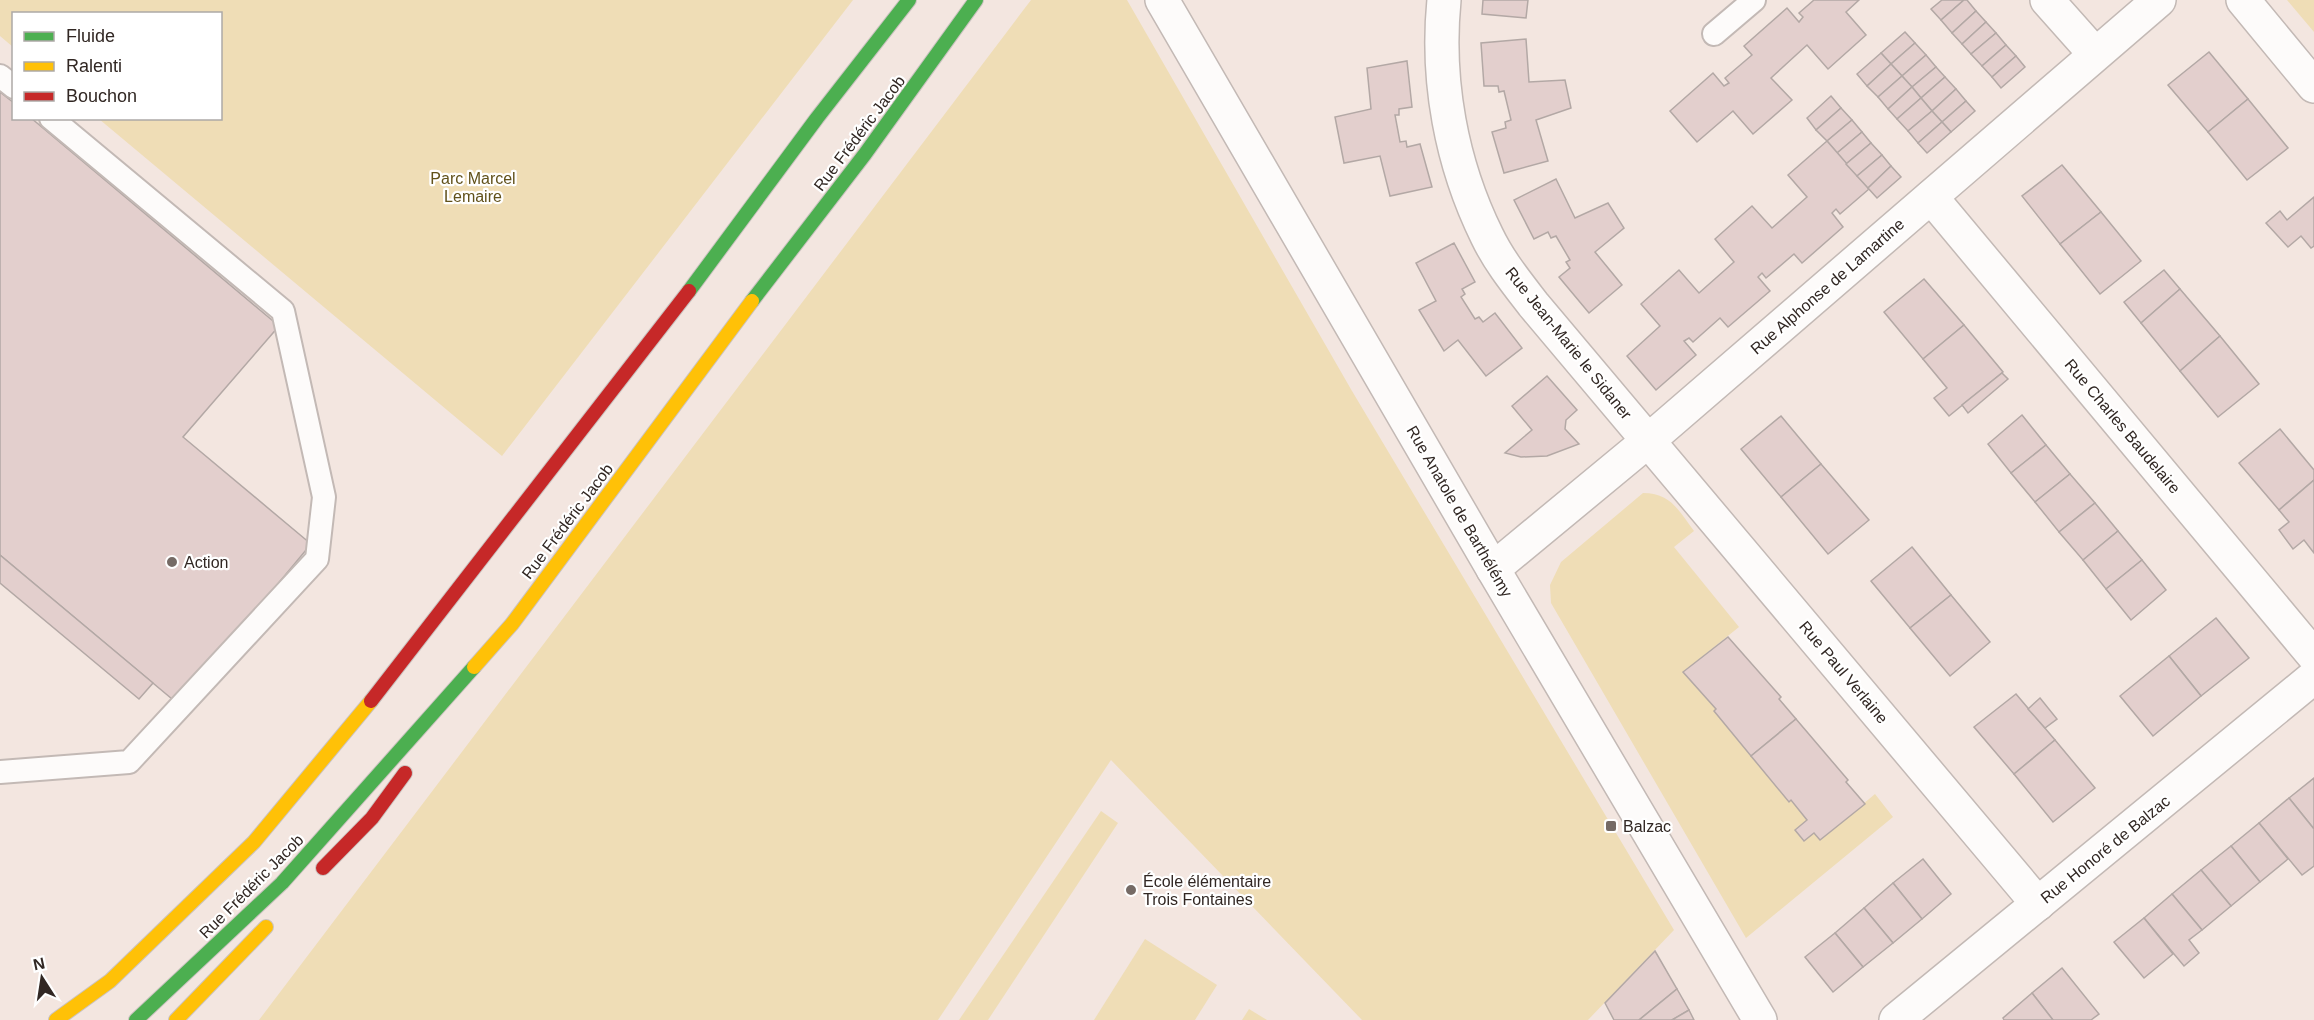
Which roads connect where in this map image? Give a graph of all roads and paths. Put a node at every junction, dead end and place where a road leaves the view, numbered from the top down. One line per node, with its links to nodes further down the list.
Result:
1 (909, 0): 29 (highway, Rue Frédéric Jacob)
2 (976, 0): 16 (highway, Rue Frédéric Jacob)
3 (1162, 0): 19 (street, Rue Anatole de Barthélémy)
4 (1444, 0): 18 (street, Rue Jean-Marie le Sidaner)
5 (1754, 0): 9 (lane)
6 (2047, 0): 10 (street)
7 (2158, 0): 10 (street, Rue Alphonse de Lamartine)
8 (2244, 0): 14 (street)
9 (1714, 34)
10 (2095, 54): 17 (street, Rue Alphonse de Lamartine)
11 (945, 66): 16 (highway)
12 (0, 76): 13 (lane)
13 (12, 85)
14 (2314, 86)
15 (53, 120): 25 (lane)
16 (865, 154): 20 (highway, Rue Frédéric Jacob)
17 (1931, 196): 18 (street, Rue Alphonse de Lamartine); 21 (street, Rue Charles Baudelaire)
18 (1649, 441): 19 (street, Rue Alphonse de Lamartine); 27 (street, Rue Paul Verlaine)
19 (1493, 569): 32 (street, Rue Anatole de Barthélémy)
20 (512, 624): 23 (highway); 30 (highway, Rue Frédéric Jacob)
21 (2314, 656)
22 (2314, 677): 27 (street, Rue Honoré de Balzac)
23 (428, 740)
24 (414, 760): 26 (highway)
25 (0, 772)
26 (315, 877)
27 (2038, 904): 33 (street, Rue Honoré de Balzac)
28 (274, 919): 31 (highway)
29 (56, 1020)
30 (136, 1020)
31 (176, 1020)
32 (1760, 1020)
33 (1896, 1020)

